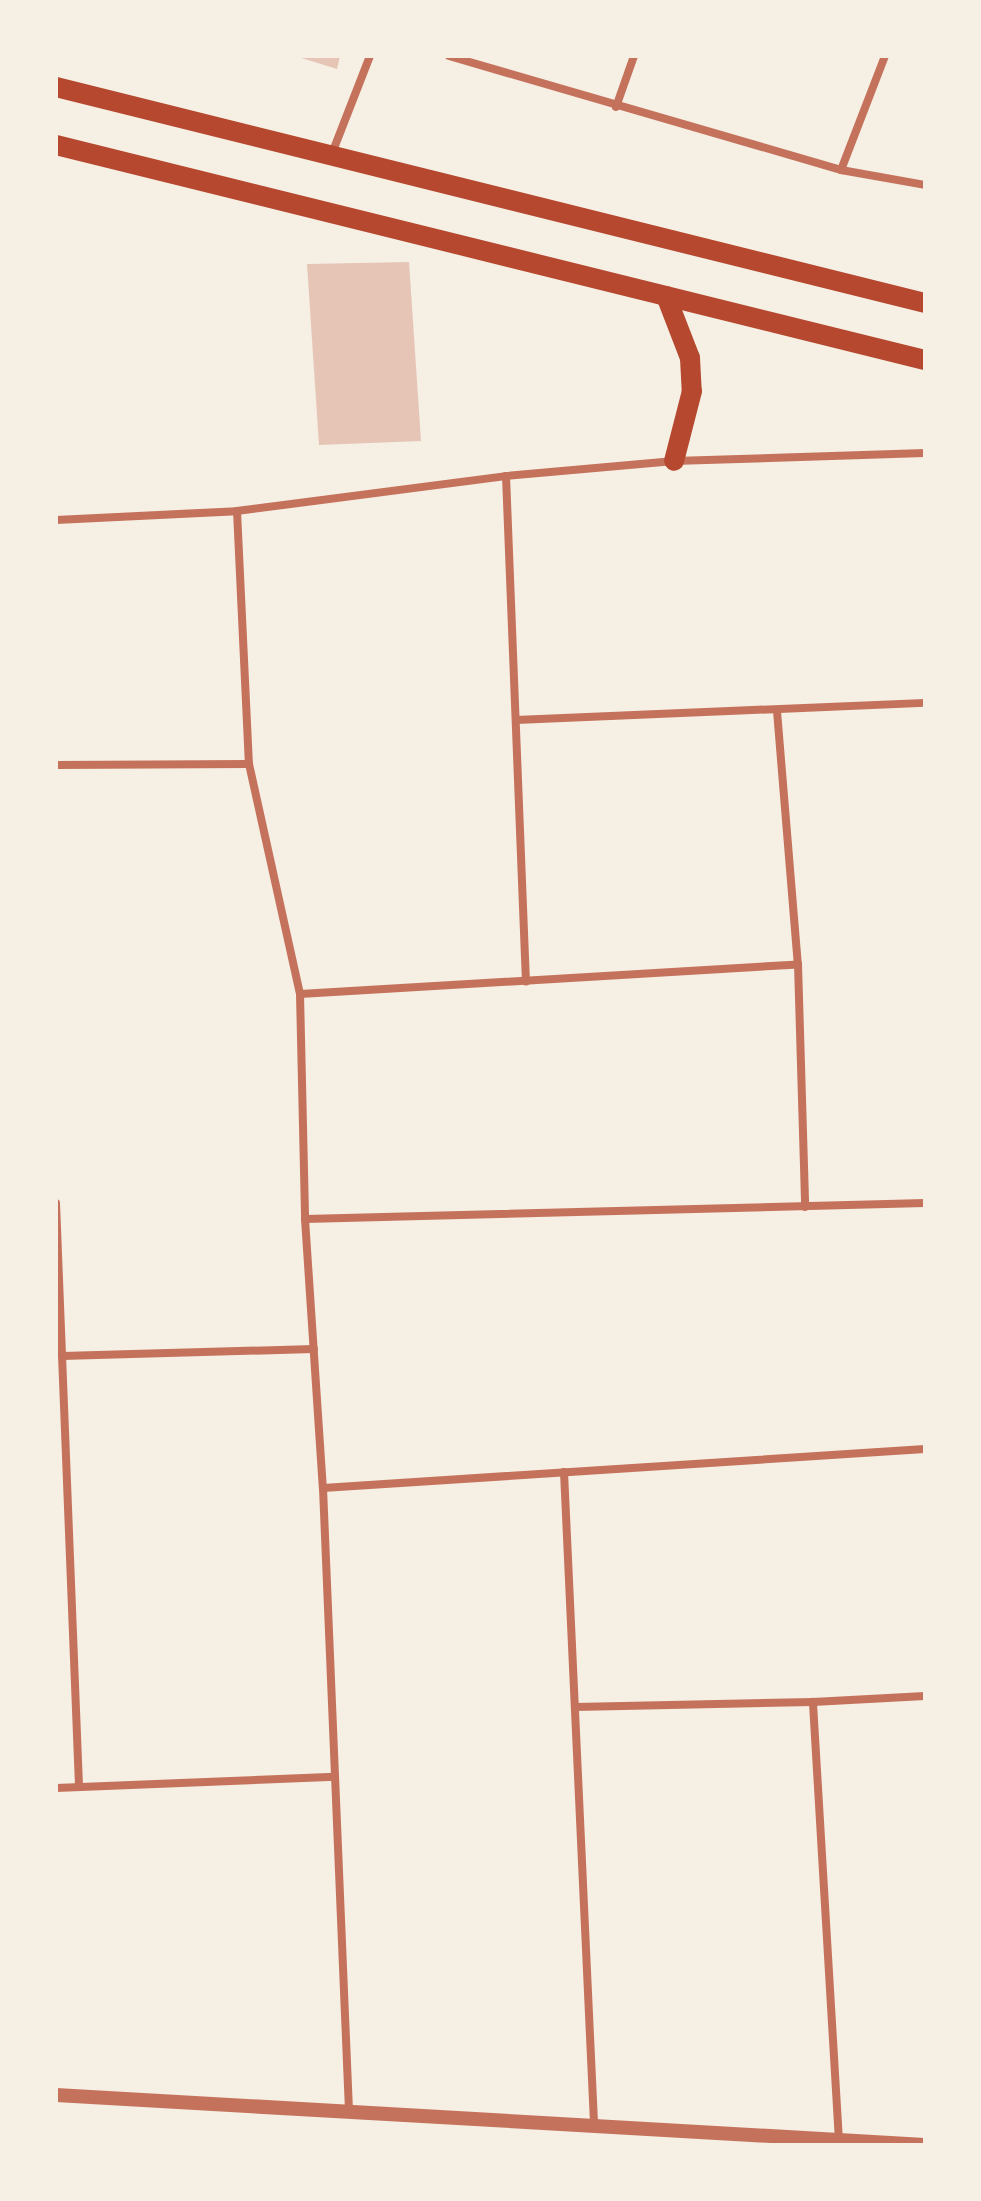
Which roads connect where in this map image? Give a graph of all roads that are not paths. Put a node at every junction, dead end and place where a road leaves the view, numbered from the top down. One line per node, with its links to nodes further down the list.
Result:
1 (370, 56): 8 (street)
2 (449, 56): 6 (street)
3 (634, 56): 6 (street)
4 (885, 56): 9 (street)
5 (56, 87): 8 (main road)
6 (616, 107): 9 (street)
7 (56, 145): 11 (main road)
8 (330, 159): 12 (main road)
9 (841, 170): 10 (street)
10 (925, 185)
11 (666, 296): 13 (main road); 15 (main road)
12 (925, 303)
13 (925, 360)
14 (925, 453): 15 (street)
15 (674, 461): 16 (street)
16 (506, 476): 17 (street); 21 (street)
17 (237, 511): 18 (street); 22 (street)
18 (56, 520)
19 (925, 703): 20 (street)
20 (777, 711): 21 (street); 24 (street)
21 (516, 720): 25 (street)
22 (249, 764): 23 (street); 26 (street)
23 (56, 765)
24 (798, 964): 25 (street); 29 (street)
25 (526, 982): 26 (street)
26 (300, 994): 30 (street)
27 (56, 1203): 31 (street)
28 (925, 1203): 29 (street)
29 (805, 1207): 30 (street)
30 (305, 1219): 32 (street)
31 (57, 1247): 33 (street)
32 (314, 1349): 33 (street); 36 (street)
33 (62, 1356): 37 (street)
34 (925, 1449): 35 (street)
35 (564, 1472): 36 (street); 41 (street)
36 (323, 1488): 42 (street)
37 (68, 1500): 38 (street); 43 (street)
38 (56, 1501)
39 (925, 1696): 40 (street)
40 (813, 1702): 41 (street); 48 (street)
41 (575, 1707): 47 (street)
42 (335, 1777): 43 (street); 46 (street)
43 (79, 1787): 44 (street)
44 (56, 1788)
45 (56, 2095): 46 (street)
46 (349, 2110): 47 (street)
47 (594, 2122): 48 (street)
48 (839, 2142): 49 (street)
49 (925, 2145)

